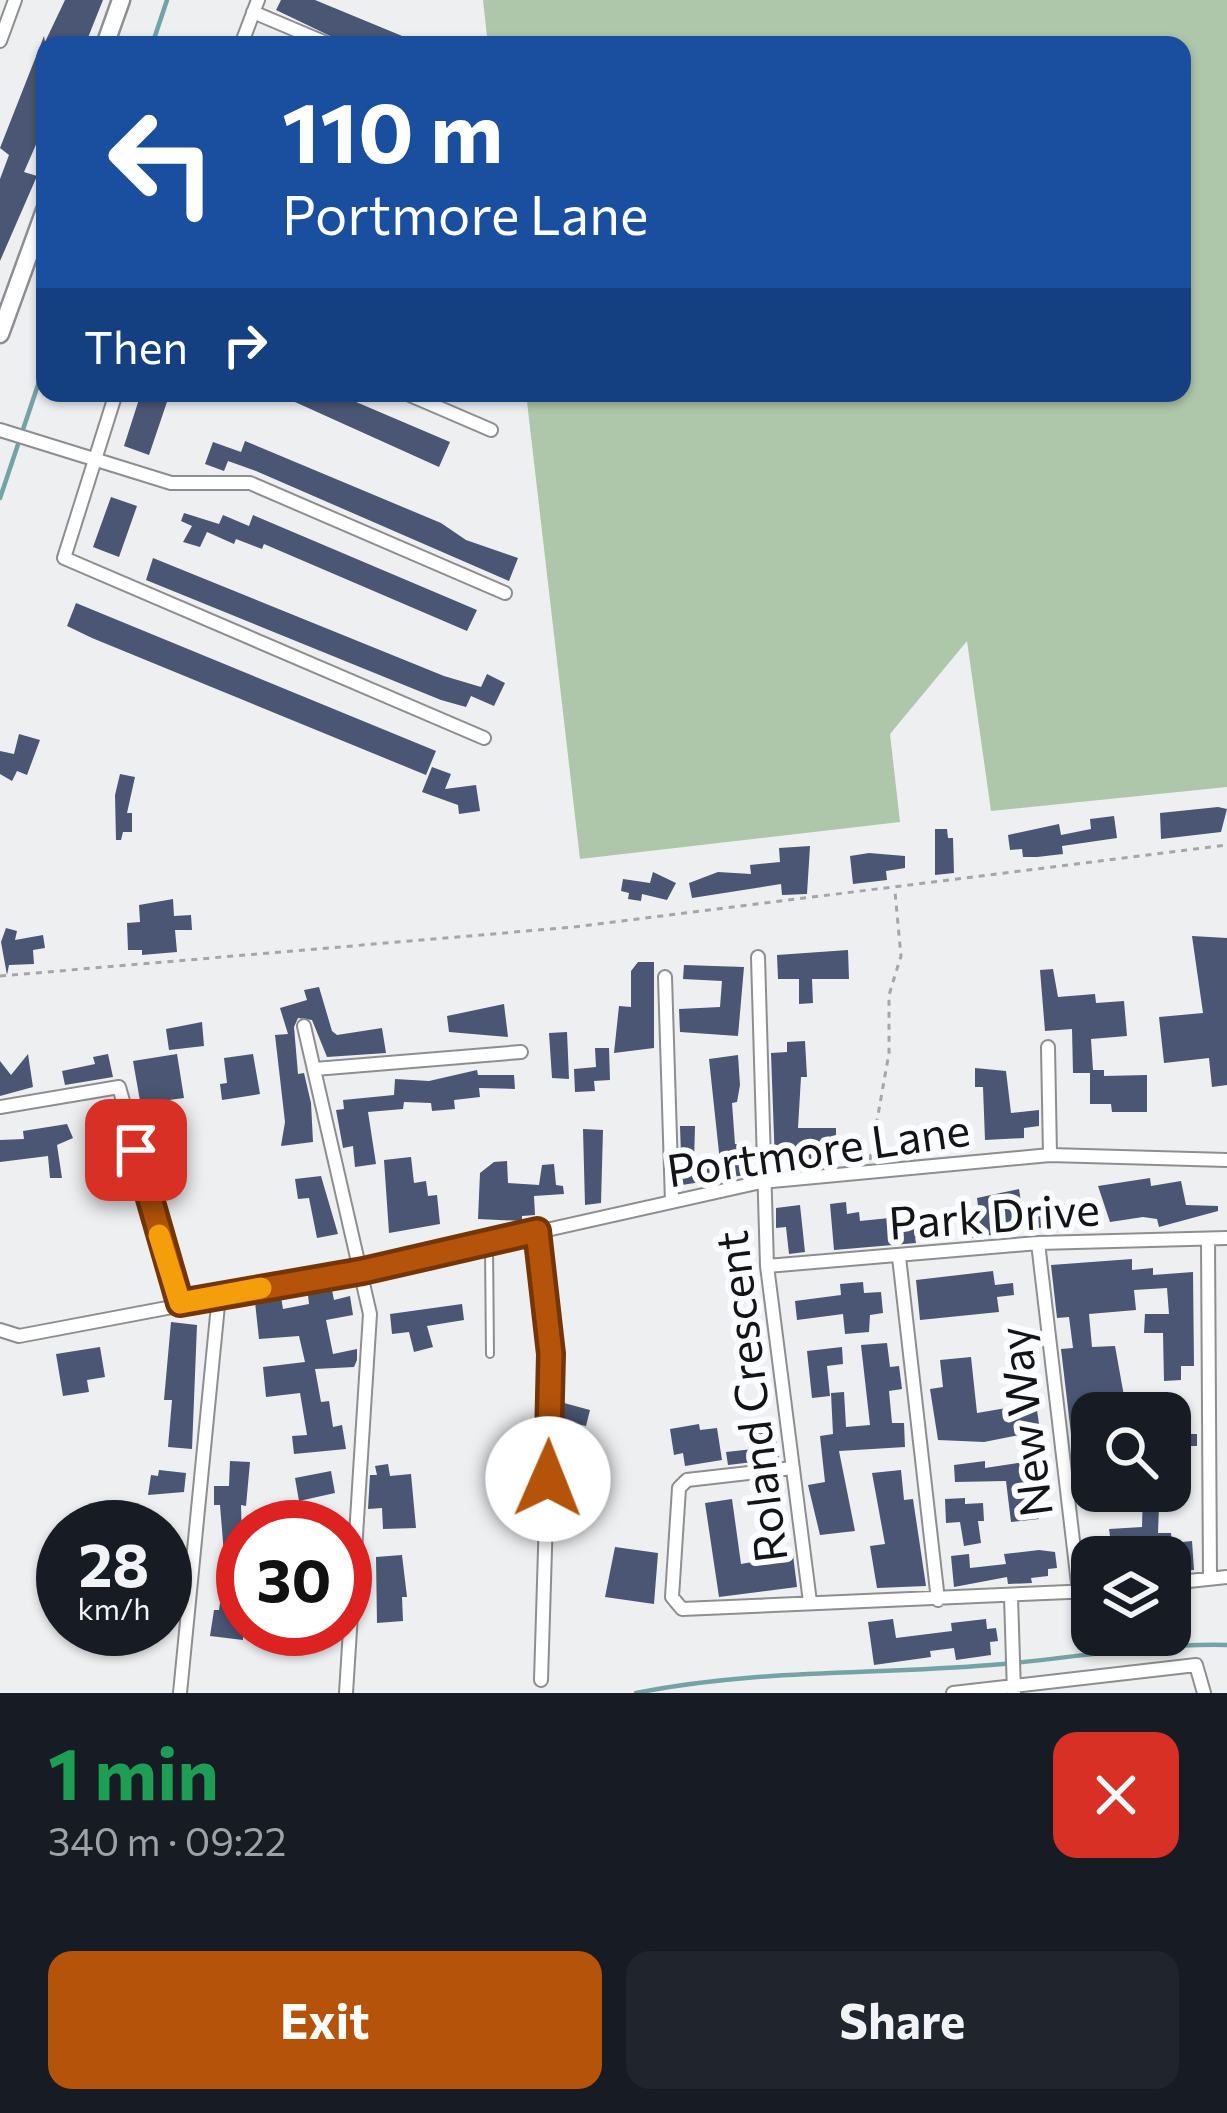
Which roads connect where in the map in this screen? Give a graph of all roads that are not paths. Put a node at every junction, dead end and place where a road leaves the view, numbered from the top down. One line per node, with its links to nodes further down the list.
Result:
1 (15, 0): 7 (street)
2 (121, 0): 4 (street)
3 (256, 6): 5 (street); 6 (street)
4 (108, 36)
5 (244, 36)
6 (314, 36)
7 (0, 41)
8 (36, 235): 9 (street)
9 (0, 334)
10 (113, 402): 14 (street)
11 (426, 402): 13 (street)
12 (0, 430): 14 (street)
13 (490, 430)
14 (94, 456): 15 (street); 16 (street)
15 (505, 592)
16 (484, 738)
17 (758, 957): 26 (street, Roland Crescent)
18 (665, 977): 27 (street)
19 (304, 1026): 22 (street)
20 (1048, 1047): 24 (street)
21 (521, 1052): 22 (street)
22 (315, 1069): 35 (street)
23 (0, 1107): 37 (street)
24 (1050, 1155): 25 (street, Portmore Lane); 26 (street, Portmore Lane)
25 (1227, 1160)
26 (761, 1182): 27 (street, Portmore Lane); 34 (street, Roland Crescent)
27 (672, 1202): 28 (street, Portmore Lane)
28 (537, 1231): 31 (street, Portmore Lane); 49 (street)
29 (1227, 1238): 30 (street, Park Drive)
30 (1208, 1239): 32 (street, Park Drive); 43 (street)
31 (489, 1242): 35 (street, Portmore Lane); 39 (lane)
32 (1038, 1243): 33 (street, Park Drive); 41 (street, New Way)
33 (899, 1257): 34 (street, Park Drive); 47 (street)
34 (767, 1266): 40 (street, Roland Crescent)
35 (363, 1271): 36 (street, Portmore Lane); 52 (street)
36 (219, 1295): 37 (street, Portmore Lane); 51 (street)
37 (180, 1303): 38 (street, Portmore Lane)
38 (0, 1330)
39 (490, 1354)
40 (793, 1468): 48 (street, Roland Crescent); 48 (street)
41 (1077, 1536)
42 (1227, 1576): 43 (street)
43 (1210, 1579): 44 (street)
44 (1191, 1580)
45 (1071, 1593): 46 (street)
46 (1011, 1597): 47 (street); 50 (street)
47 (938, 1600): 48 (street)
48 (810, 1602)
49 (541, 1680)
50 (1014, 1689): 53 (street); 54 (street)
51 (180, 1693)
52 (346, 1693)
53 (953, 1693)
54 (1204, 1693)

